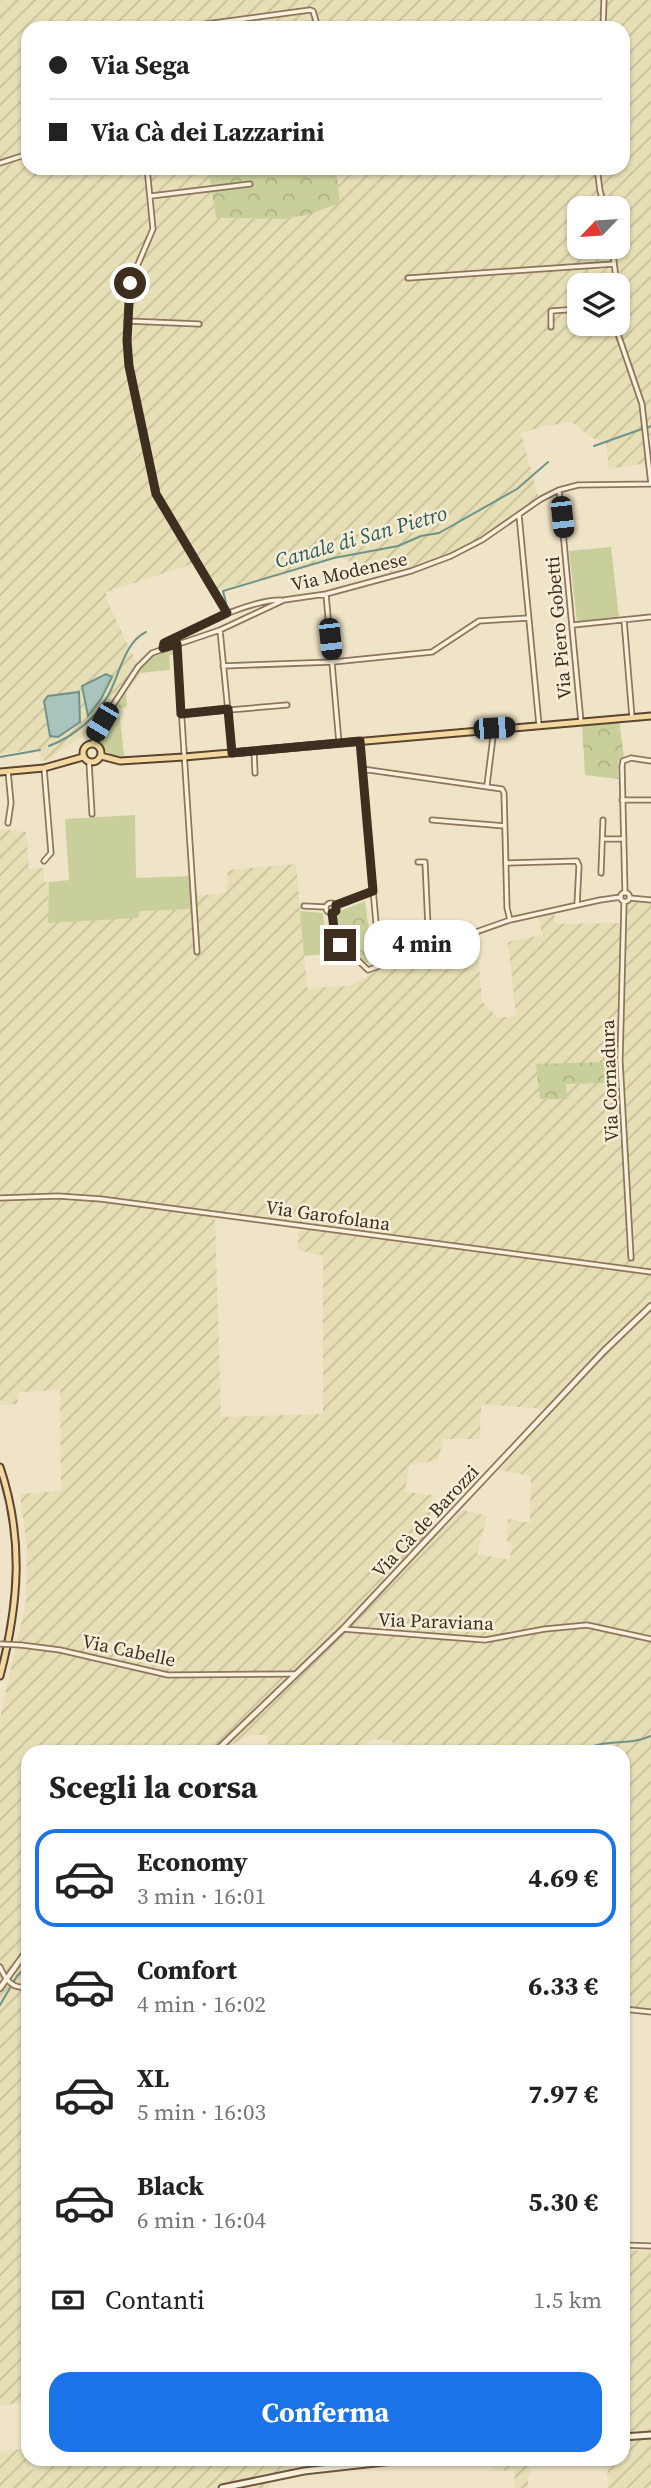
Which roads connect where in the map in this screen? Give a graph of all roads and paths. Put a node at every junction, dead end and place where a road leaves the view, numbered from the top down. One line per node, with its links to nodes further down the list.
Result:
1 (604, 0): 4 (street)
2 (228, 21): 3 (street)
3 (317, 21)
4 (603, 21)
5 (21, 156): 6 (street)
6 (0, 163)
7 (148, 175): 10 (street)
8 (598, 175): 11 (street)
9 (250, 184): 10 (street)
10 (151, 196): 17 (street)
11 (601, 196)
12 (613, 259): 13 (street)
13 (614, 264): 14 (street); 15 (street)
14 (615, 273)
15 (408, 278)
16 (567, 310): 19 (street)
17 (127, 321): 18 (street); 26 (street)
18 (199, 324)
19 (551, 327)
20 (619, 336): 21 (street)
21 (651, 484): 22 (street, Via Modenese)
22 (559, 490): 23 (street, Via Modenese); 30 (street, Via Piero Gobetti)
23 (519, 515): 24 (street, Via Modenese); 28 (street)
24 (326, 594): 25 (street, Via Modenese); 34 (street)
25 (284, 600): 26 (street); 31 (street, Via Modenese)
26 (227, 613): 33 (street)
27 (651, 617): 29 (street)
28 (528, 618): 34 (street); 42 (street)
29 (624, 620): 30 (street); 40 (street)
30 (573, 625): 41 (street, Via Piero Gobetti)
31 (220, 631): 32 (street, Via Modenese); 35 (street)
32 (177, 644): 33 (street, Via Modenese); 38 (street)
33 (163, 648): 46 (street, Via Modenese)
34 (333, 662): 35 (street); 45 (street)
35 (223, 666): 37 (street)
36 (287, 705): 37 (street)
37 (228, 709): 38 (street); 48 (street)
38 (181, 714): 50 (street)
39 (651, 716): 40 (main road)
40 (632, 717): 41 (main road)
41 (581, 722): 42 (main road)
42 (538, 725): 43 (main road)
43 (494, 728): 44 (main road); 58 (street)
44 (360, 741): 45 (main road); 54 (street)
45 (339, 743): 47 (main road)
46 (93, 744): 49 (main road); 51 (main road)
47 (254, 751): 48 (main road); 57 (street)
48 (232, 753): 50 (main road)
49 (101, 756): 50 (main road); 51 (main road)
50 (184, 757): 88 (street)
51 (86, 760): 53 (main road); 61 (street)
52 (651, 761): 59 (street)
53 (44, 768): 55 (main road); 68 (street)
54 (362, 769): 58 (street); 72 (street)
55 (8, 771): 56 (main road); 64 (street)
56 (0, 772)
57 (255, 773)
58 (486, 786): 65 (street)
59 (622, 800): 60 (street); 67 (street)
60 (651, 800)
61 (92, 814)
62 (432, 820): 65 (street)
63 (603, 821): 66 (street)
64 (8, 823)
65 (505, 825): 70 (street)
66 (603, 839): 67 (street); 71 (street)
67 (624, 839): 73 (street)
68 (44, 861)
69 (418, 862): 85 (street)
70 (506, 863): 79 (street); 83 (street)
71 (601, 873)
72 (373, 891): 78 (street); 84 (street)
73 (625, 893): 74 (street); 75 (street)
74 (621, 897): 77 (street); 79 (street)
75 (630, 898): 76 (street); 77 (street)
76 (651, 900)
77 (624, 902): 90 (street, Via Cornadura)
78 (336, 905): 81 (street); 82 (street)
79 (577, 905): 83 (street)
80 (304, 906): 81 (street)
81 (326, 907): 82 (street)
82 (332, 913): 87 (street)
83 (510, 920): 86 (street)
84 (376, 923)
85 (429, 927): 86 (street); 87 (street)
86 (468, 934): 87 (street)
87 (429, 948)
88 (197, 952)
89 (0, 1198): 91 (street, Via Garofolana)
90 (631, 1258)
91 (651, 1272)
92 (651, 1306): 94 (street, Via Cà de Barozzi)
93 (0, 1467): 98 (main road)
94 (343, 1629): 95 (street, Via Paraviana); 97 (street, Via Cà de Barozzi)
95 (651, 1639)
96 (0, 1644): 97 (street, Via Cabelle, bridge)
97 (296, 1674): 99 (street, Via Cà de Barozzi)
98 (0, 1676)
99 (222, 1745)
100 (21, 1960): 102 (street)
101 (0, 1967): 102 (street)
102 (8, 1981): 103 (street); 104 (street)
103 (21, 1986)
104 (0, 1989)
105 (630, 2010): 106 (street)
106 (651, 2012)
107 (630, 2245): 108 (street)
108 (651, 2246)
109 (651, 2435): 110 (main road)
110 (630, 2436)
111 (353, 2466): 112 (main road)
112 (222, 2488)

